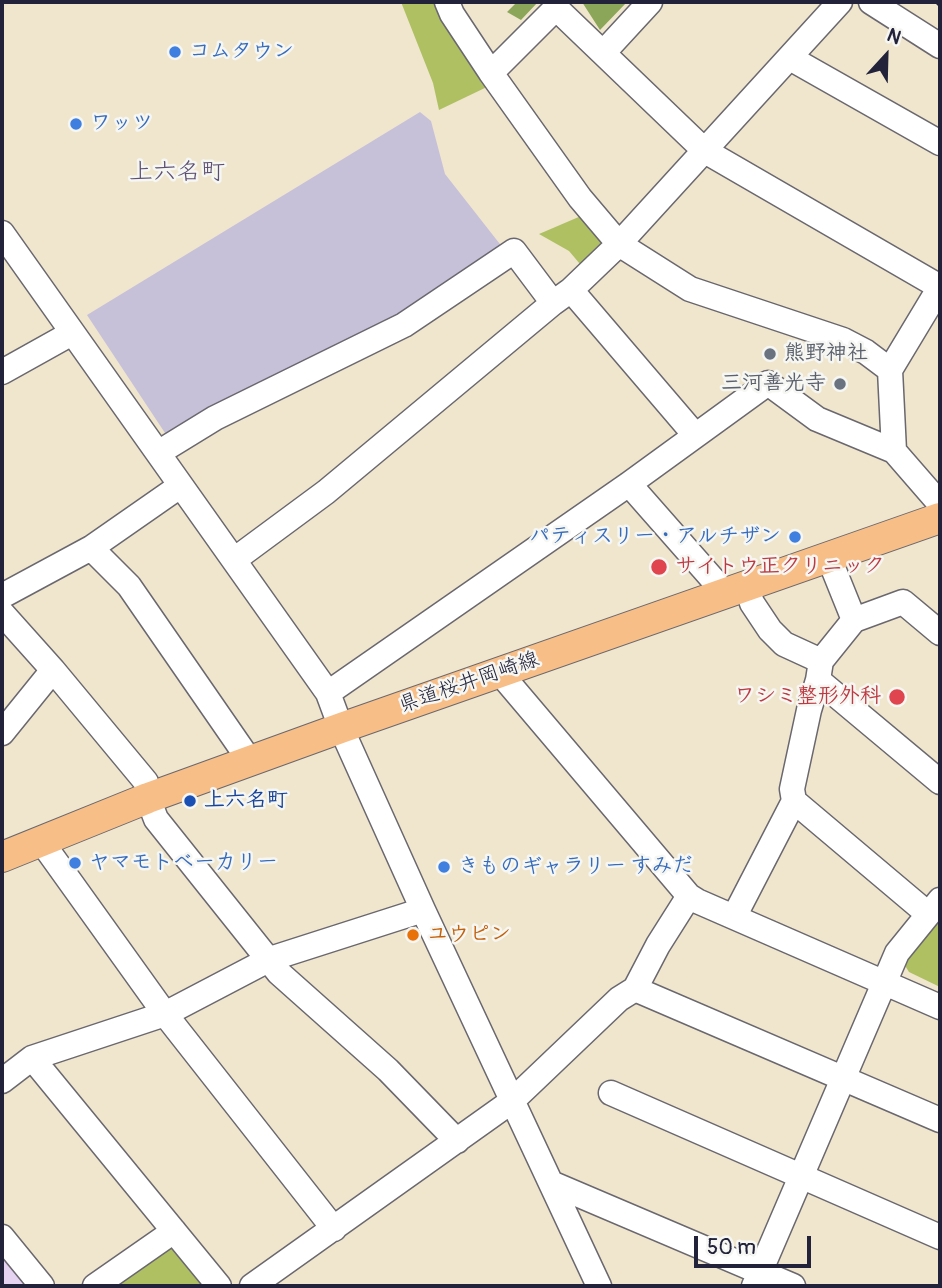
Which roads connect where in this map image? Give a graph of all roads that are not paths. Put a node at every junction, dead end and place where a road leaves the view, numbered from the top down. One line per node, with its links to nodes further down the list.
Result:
1 (447, 2): 8 (street)
2 (650, 2): 6 (street)
3 (840, 2): 7 (street)
4 (871, 2): 5 (street)
5 (940, 46)
6 (603, 53): 8 (street); 10 (street)
7 (790, 58): 9 (street); 10 (street)
8 (491, 73): 12 (street)
9 (940, 144)
10 (705, 151): 12 (street); 13 (street)
11 (2, 233): 15 (street)
12 (619, 244): 14 (street); 16 (street)
13 (940, 287): 16 (street)
14 (562, 296): 18 (street); 20 (street); 27 (street)
15 (72, 333): 17 (street); 20 (street)
16 (890, 369): 19 (street)
17 (2, 372)
18 (695, 435): 19 (street); 21 (street)
19 (894, 451): 23 (street)
20 (158, 453): 22 (street)
21 (629, 484): 28 (street); 36 (street)
22 (180, 486): 25 (street); 27 (street)
23 (940, 505)
24 (940, 518): 26 (main road, 県道桜井岡崎線)
25 (92, 548): 29 (street); 39 (street)
26 (829, 558): 28 (main road, 県道桜井岡崎線); 31 (street)
27 (234, 560): 36 (street)
28 (735, 589): 34 (street); 35 (main road, 県道桜井岡崎線)
29 (2, 596)
30 (2, 613): 33 (street)
31 (855, 620): 32 (street); 34 (street)
32 (940, 633)
33 (53, 670): 38 (street); 41 (street)
34 (819, 670): 40 (street); 42 (street)
35 (500, 673): 37 (main road, 県道桜井岡崎線); 45 (street)
36 (328, 693): 37 (street)
37 (341, 728): 39 (main road, 県道桜井岡崎線); 47 (street)
38 (2, 733)
39 (250, 761): 41 (main road, 県道桜井岡崎線)
40 (940, 782)
41 (148, 798): 43 (main road, 県道桜井岡崎線); 49 (street)
42 (794, 802): 46 (street); 48 (street)
43 (41, 841): 44 (main road, 県道桜井岡崎線); 53 (street)
44 (2, 858)
45 (689, 896): 48 (street); 51 (street)
46 (934, 907): 50 (street)
47 (423, 909): 49 (street); 58 (street)
48 (734, 917): 50 (street)
49 (270, 959): 53 (street); 60 (street)
50 (885, 982): 52 (street); 55 (street)
51 (635, 989): 55 (street); 58 (street)
52 (940, 1007)
53 (165, 1014): 54 (street); 63 (street)
54 (32, 1058): 56 (street); 64 (street)
55 (843, 1078): 59 (street); 61 (street)
56 (2, 1081)
57 (611, 1093): 61 (street)
58 (512, 1101): 60 (street); 62 (street)
59 (940, 1120)
60 (457, 1141): 63 (street)
61 (801, 1176): 66 (street); 67 (street)
62 (551, 1183): 67 (street); 72 (street)
63 (334, 1229): 71 (street)
64 (174, 1231): 69 (street); 70 (street)
65 (2, 1237): 68 (street)
66 (940, 1237)
67 (757, 1280): 73 (street)
68 (42, 1286)
69 (96, 1286)
70 (219, 1286)
71 (252, 1286)
72 (599, 1286)
73 (793, 1286)

